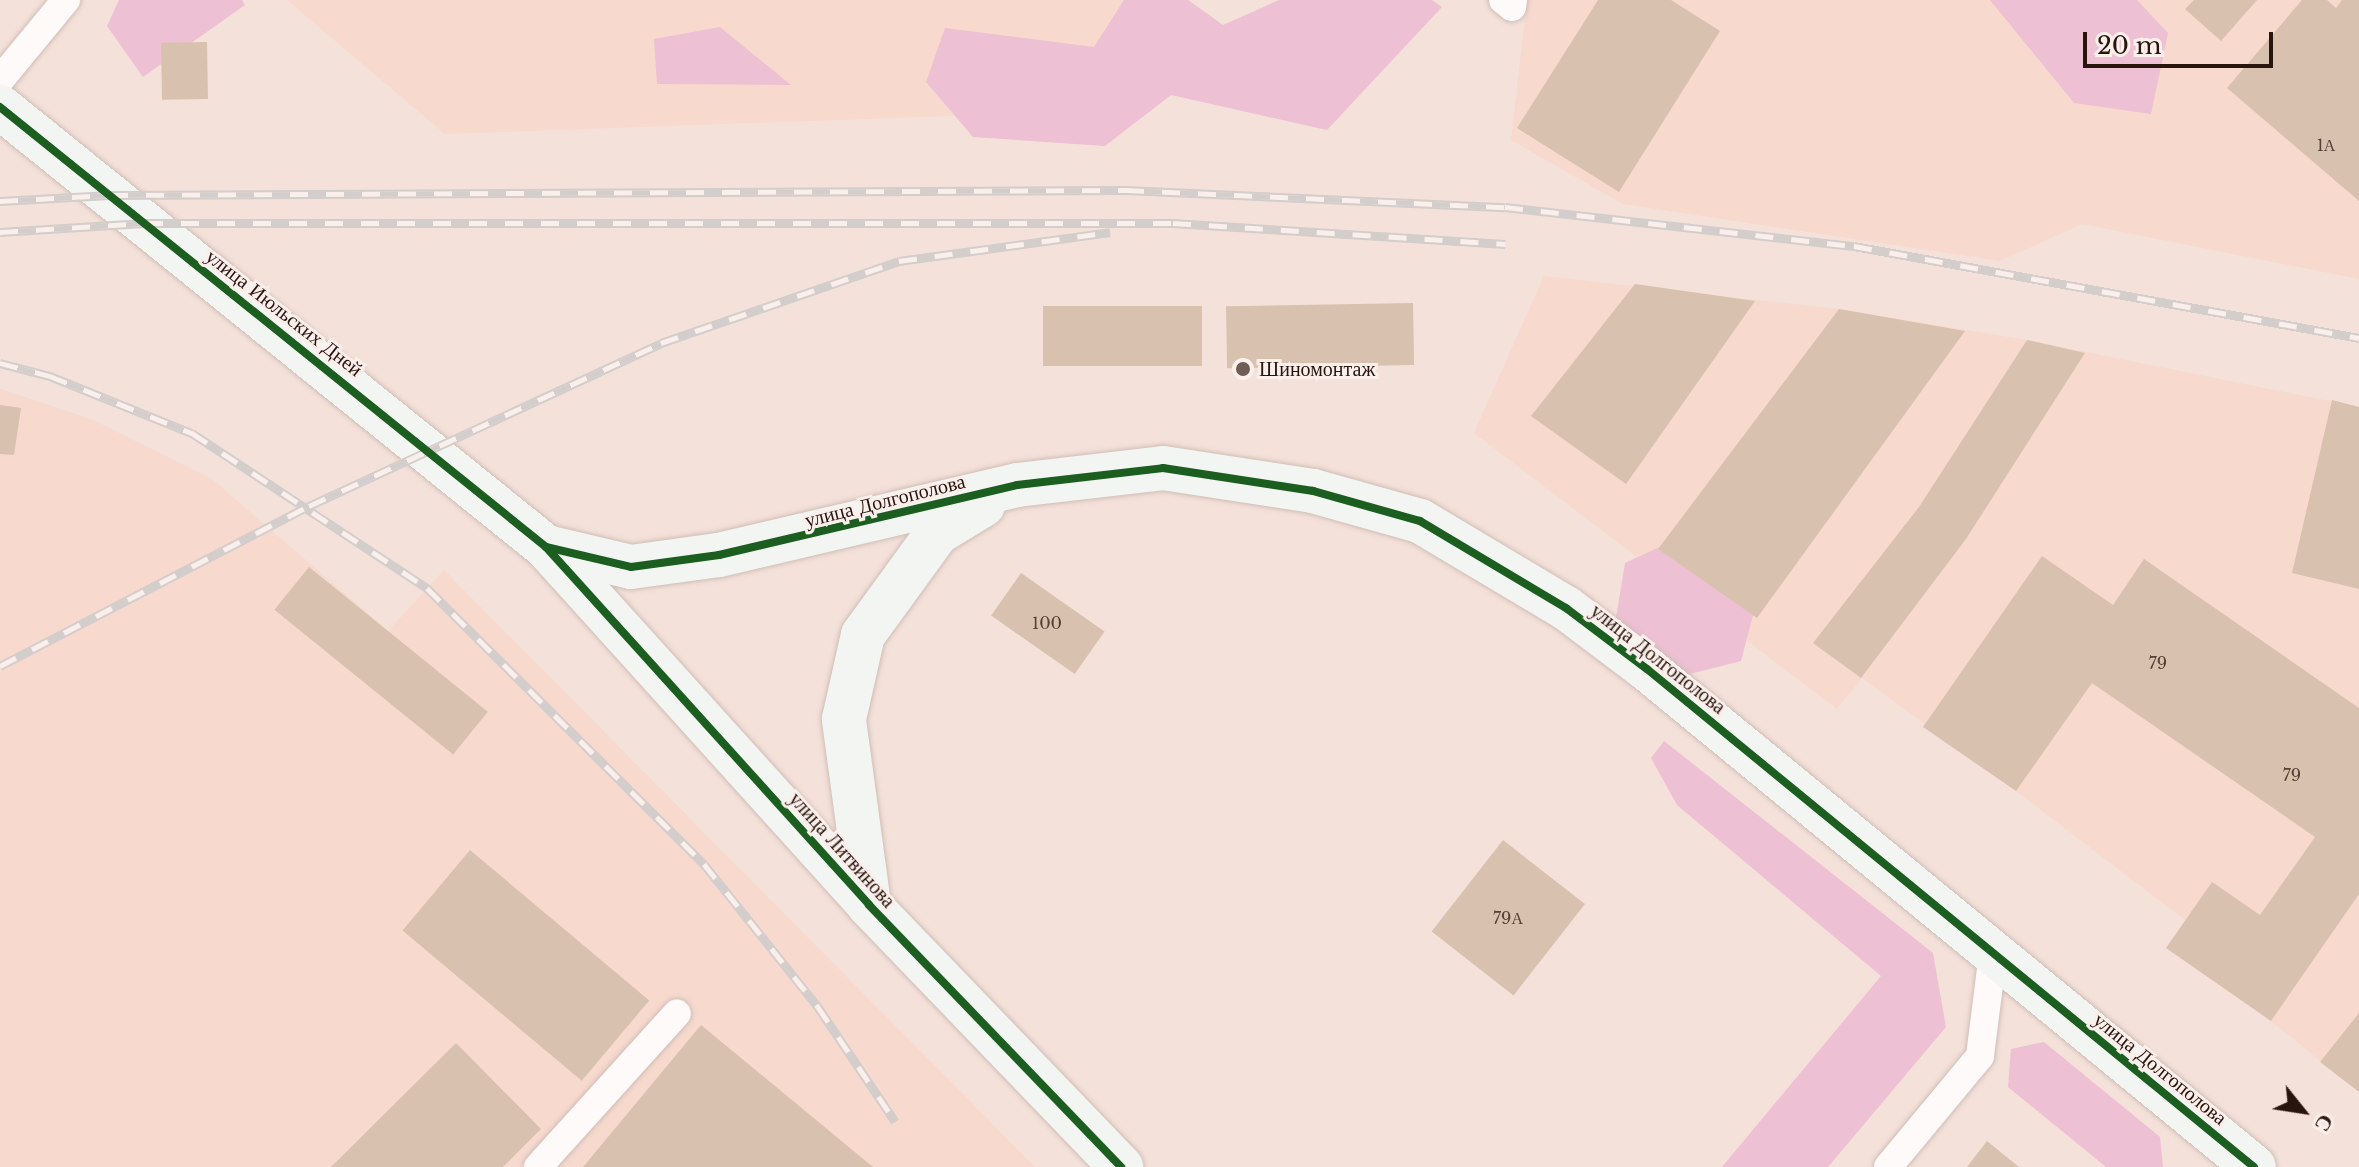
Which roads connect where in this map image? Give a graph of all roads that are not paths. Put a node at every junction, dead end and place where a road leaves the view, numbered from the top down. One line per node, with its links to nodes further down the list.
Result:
1 (66, 0): 4 (lane)
2 (1503, 0): 3 (lane)
3 (1513, 0)
4 (0, 80)
5 (0, 107): 7 (street, улица Июльских Дней)
6 (1017, 485): 7 (street, улица Долгополова); 8 (street); 9 (street, улица Долгополова)
7 (546, 547): 8 (street, улица Литвинова)
8 (869, 905): 13 (street, улица Литвинова)
9 (1993, 953): 11 (lane); 14 (street, улица Долгополова)
10 (677, 1013): 12 (lane)
11 (1901, 1163)
12 (538, 1167)
13 (1121, 1167)
14 (2254, 1167)

